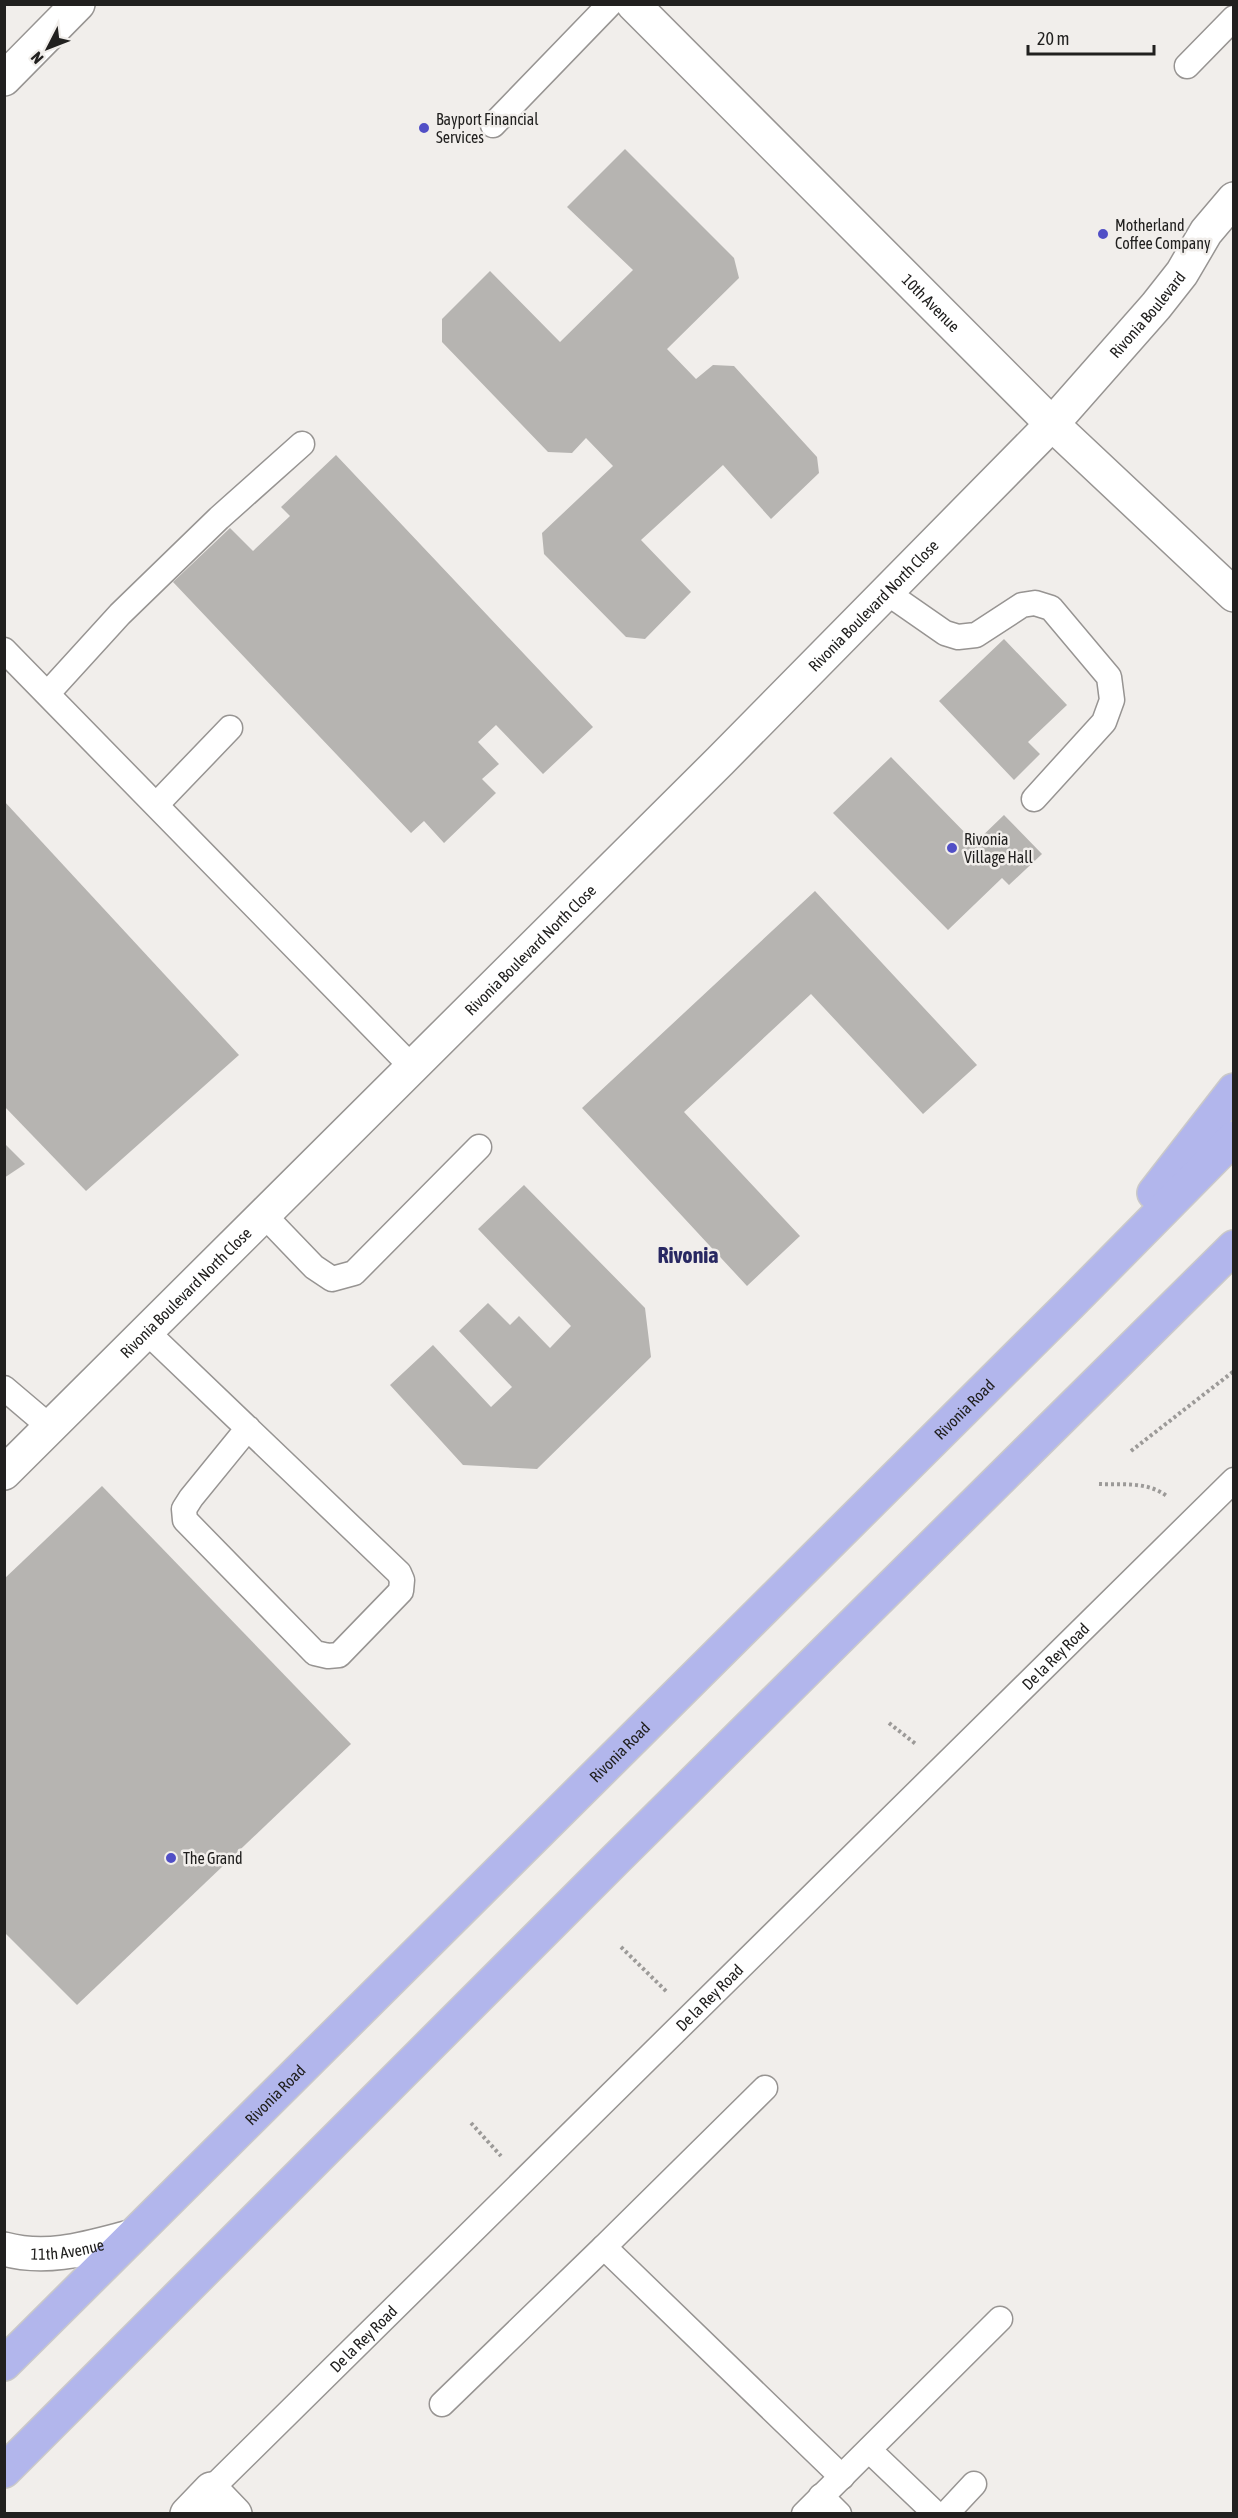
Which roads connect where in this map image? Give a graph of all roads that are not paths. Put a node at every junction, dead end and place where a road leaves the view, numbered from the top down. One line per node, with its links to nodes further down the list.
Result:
1 (78, 4): 6 (street)
2 (610, 4): 7 (lane)
3 (633, 4): 9 (street, 10th Avenue)
4 (1233, 18): 5 (lane)
5 (1187, 66)
6 (4, 79)
7 (493, 125)
8 (1233, 199): 9 (street, Rivonia Boulevard)
9 (1052, 424): 11 (street, Rivonia Boulevard North Close); 12 (street, 10th Avenue)
10 (302, 444): 14 (lane)
11 (886, 592): 16 (lane); 18 (street, Rivonia Boulevard North Close)
12 (1233, 595)
13 (4, 650): 14 (lane)
14 (48, 693): 17 (lane)
15 (230, 728): 17 (lane)
16 (1034, 799)
17 (157, 804): 18 (lane)
18 (412, 1067): 22 (street, Rivonia Boulevard North Close)
19 (1233, 1090): 24 (main road)
20 (1233, 1138): 24 (main road, Rivonia Road)
21 (479, 1147): 22 (lane)
22 (264, 1215): 25 (street, Rivonia Boulevard North Close)
23 (1233, 1247): 39 (main road)
24 (1070, 1304): 32 (main road, Rivonia Road)
25 (147, 1332): 27 (street, Rivonia Boulevard North Close); 28 (lane)
26 (4, 1388): 27 (lane)
27 (50, 1428): 29 (street, Rivonia Boulevard North Close)
28 (248, 1428): 28 (lane)
29 (4, 1473)
30 (1233, 1480): 42 (lane, De la Rey Road)
31 (765, 2088): 33 (lane)
32 (130, 2237): 34 (street, 11th Avenue); 36 (main road, Rivonia Road)
33 (604, 2247): 37 (lane); 40 (lane)
34 (4, 2249)
35 (1000, 2319): 38 (lane)
36 (4, 2364)
37 (441, 2404)
38 (869, 2450): 40 (lane); 48 (lane)
39 (4, 2471)
40 (842, 2477): 43 (lane)
41 (974, 2484): 49 (lane)
42 (211, 2489): 44 (street, De la Rey Road); 45 (street)
43 (821, 2496): 46 (lane); 47 (lane)
44 (187, 2514)
45 (235, 2514)
46 (804, 2514)
47 (839, 2514)
48 (936, 2514)
49 (946, 2514)

